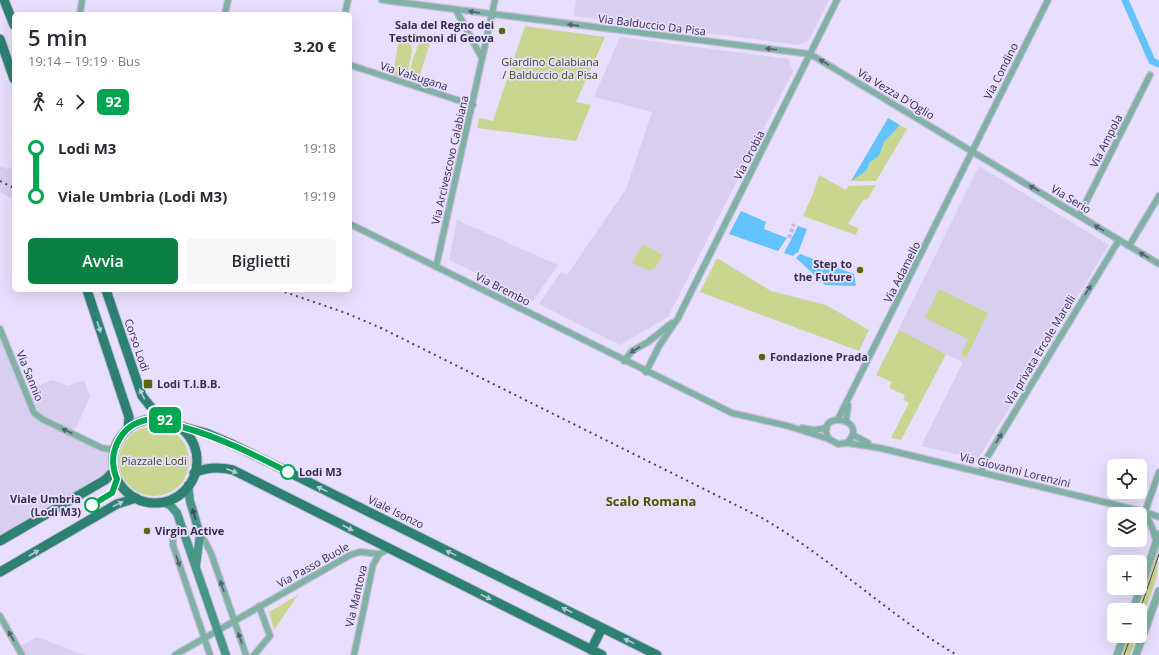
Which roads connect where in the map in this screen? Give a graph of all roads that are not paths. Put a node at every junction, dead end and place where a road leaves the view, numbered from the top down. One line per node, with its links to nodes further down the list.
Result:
1 (4, 0): 14 (main road)
2 (82, 0): 10 (street)
3 (228, 0): 11 (street)
4 (348, 0): 12 (street)
5 (382, 0): 9 (street, Via Balduccio Da Pisa)
6 (495, 0): 13 (street, Via Arcivescovo Calabiana)
7 (837, 0): 16 (street, Via Orobia)
8 (1048, 0): 22 (street, Via Condino)
9 (456, 10): 13 (street, Via Balduccio Da Pisa, one-way to 9); 17 (street)
10 (80, 12)
11 (225, 12)
12 (345, 12)
13 (492, 14): 16 (street, Via Balduccio Da Pisa, one-way to 13); 17 (street, Via Arcivescovo Calabiana)
14 (12, 19)
15 (0, 39): 19 (main road)
16 (810, 54): 22 (street, Via Vezza D'Oglio, one-way to 16); 32 (street, Via Orobia)
17 (482, 58): 21 (street, Via Arcivescovo Calabiana)
18 (352, 66): 21 (street, Via Valsugana)
19 (12, 72)
20 (1150, 75): 24 (street, Via Ampola)
21 (473, 105): 29 (street, Via Arcivescovo Calabiana)
22 (972, 152): 24 (street, Via Serio, one-way to 22); 38 (street, Via Adamello)
23 (1159, 196): 27 (street)
24 (1079, 216): 26 (street, Via Serio, one-way to 24)
25 (352, 225): 29 (street, Via Brembo)
26 (1119, 240): 27 (street, Via Serio); 51 (street, Via privata Ercole Marelli, one-way to 26)
27 (1129, 246): 28 (street, Via Serio, one-way to 27)
28 (1159, 264)
29 (436, 266): 36 (street, Via Brembo)
30 (88, 292): 44 (main road, one-way to 44)
31 (107, 292): 41 (main road, Corso Lodi, one-way to 31)
32 (678, 318): 34 (street); 35 (street, Via Orobia)
33 (0, 329): 48 (street, Via Sannio, one-way to 33)
34 (648, 342): 35 (street); 36 (street, one-way to 36)
35 (655, 354): 37 (street, Via Orobia)
36 (624, 361): 37 (street, Via Brembo)
37 (646, 372): 42 (street, Via Giovanni Lorenzini)
38 (848, 400): 39 (street); 40 (street)
39 (838, 419): 40 (street); 43 (street)
40 (846, 421): 45 (street)
41 (172, 423): 44 (main road); 53 (main road); 76 (main road, Viale Isonzo, one-way to 41)
42 (788, 426): 43 (street, Via Giovanni Lorenzini); 46 (street, Via Giovanni Lorenzini)
43 (827, 428): 46 (street)
44 (128, 429): 48 (main road)
45 (853, 435): 47 (street); 49 (street, Via Giovanni Lorenzini)
46 (830, 439): 47 (street, Via Giovanni Lorenzini)
47 (848, 443): 49 (street, Via Giovanni Lorenzini)
48 (116, 446): 50 (main road)
49 (880, 448): 51 (street, Via Giovanni Lorenzini)
50 (114, 471): 55 (main road); 65 (main road)
51 (981, 472): 57 (street, Via Giovanni Lorenzini)
52 (1159, 472): 58 (street)
53 (194, 473): 54 (main road); 67 (main road, one-way to 67)
54 (188, 485): 56 (main road); 63 (main road, one-way to 54)
55 (136, 498): 56 (main road); 70 (main road, one-way to 55)
56 (162, 502): 62 (main road)
57 (1124, 507)
58 (1147, 507)
59 (1147, 513): 61 (street, Via Giovanni Lorenzini)
60 (1147, 516): 66 (street)
61 (1159, 517)
62 (181, 526): 69 (main road); 78 (street, one-way to 78)
63 (200, 532): 69 (main road); 75 (street, one-way to 63)
64 (1159, 534): 66 (street)
65 (0, 541)
66 (1156, 542): 72 (street)
67 (389, 549): 68 (street, Via Mantova); 80 (main road, one-way to 80)
68 (379, 554): 73 (street, Via Passo Buole); 87 (street, Via Mantova)
69 (196, 568): 77 (main road)
70 (0, 572)
71 (1159, 591): 91 (street)
72 (1135, 603)
73 (259, 606): 75 (street, Via Passo Buole); 86 (street)
74 (0, 616): 81 (street, one-way to 74)
75 (234, 620): 77 (street, Via Passo Buole); 85 (street, one-way to 75)
76 (602, 628): 80 (main road); 89 (main road, Viale Isonzo, one-way to 76)
77 (217, 630): 78 (street, Via Passo Buole); 84 (main road)
78 (205, 638): 82 (street, Via Passo Buole); 83 (street)
79 (1121, 643): 90 (street)
80 (590, 652): 88 (main road)
81 (22, 655)
82 (175, 655)
83 (210, 655)
84 (226, 655)
85 (246, 655)
86 (254, 655)
87 (354, 655)
88 (602, 655)
89 (657, 655)
90 (1117, 655)
91 (1136, 655)

